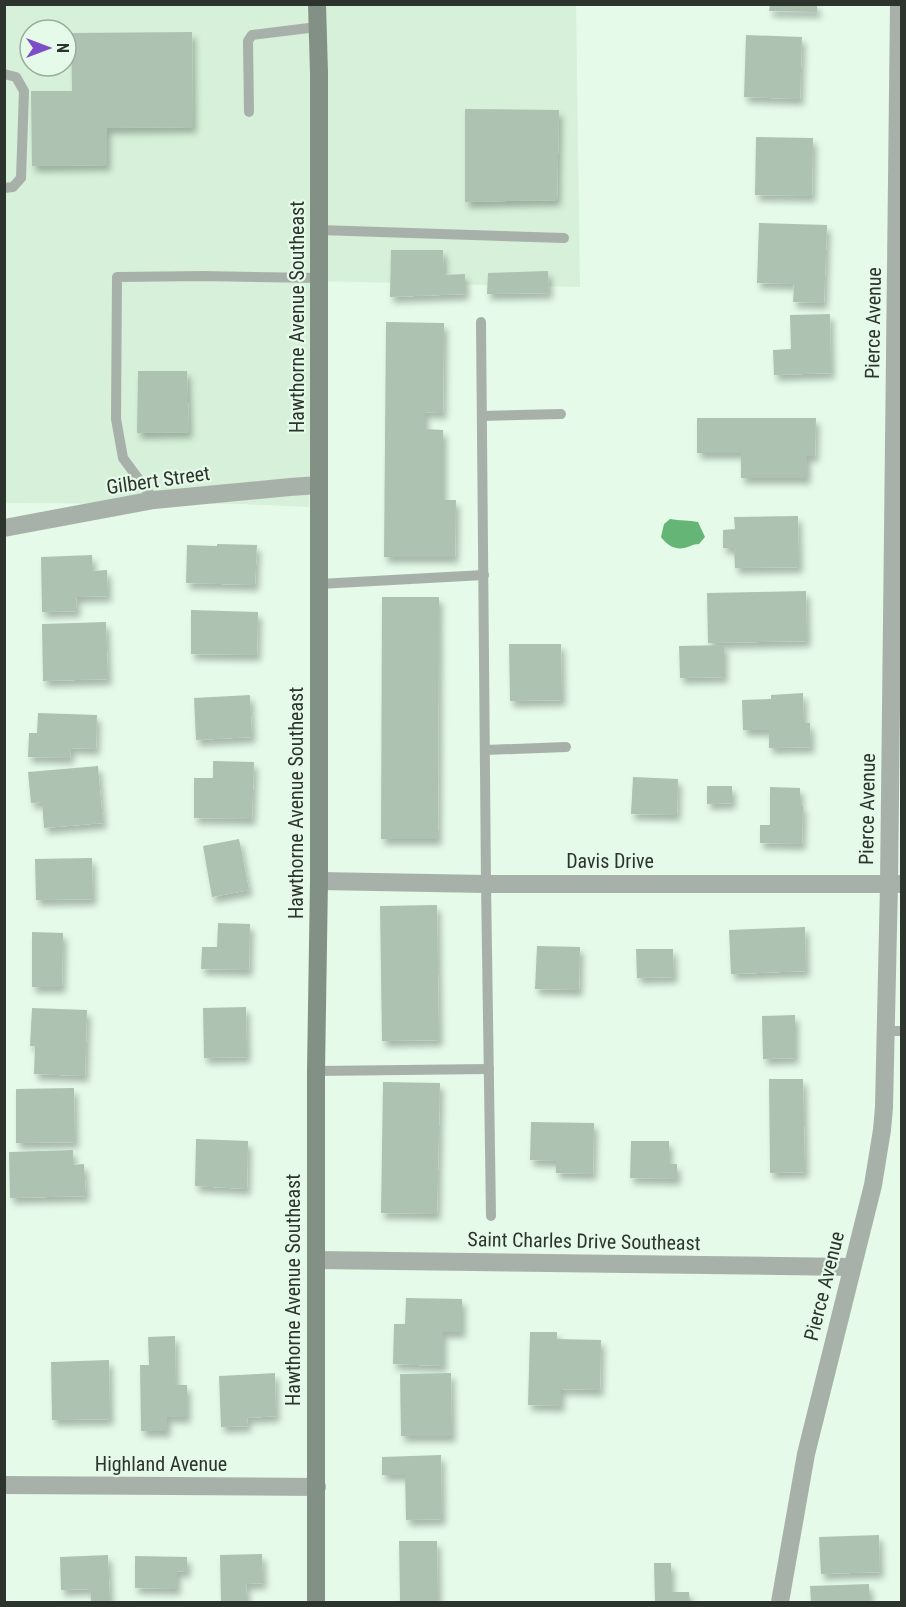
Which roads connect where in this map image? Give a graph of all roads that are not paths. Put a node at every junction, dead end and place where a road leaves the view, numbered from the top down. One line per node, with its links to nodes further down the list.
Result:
1 (318, 4): 3 (street, Hawthorne Avenue Southeast)
2 (899, 4): 22 (street, Pierce Avenue)
3 (317, 27): 5 (lane); 7 (street, Hawthorne Avenue Southeast)
4 (4, 74): 6 (lane)
5 (249, 112)
6 (4, 188)
7 (319, 230): 8 (lane); 9 (street, Hawthorne Avenue Southeast)
8 (564, 238)
9 (319, 279): 13 (street, Hawthorne Avenue Southeast); 14 (lane)
10 (481, 322): 12 (lane)
11 (561, 414): 12 (lane)
12 (482, 416): 16 (lane)
13 (319, 485): 14 (street, Gilbert Street); 17 (street, Hawthorne Avenue Southeast)
14 (154, 500): 15 (street, Gilbert Street)
15 (4, 528)
16 (484, 575): 17 (lane); 19 (lane)
17 (319, 584): 20 (street, Hawthorne Avenue Southeast)
18 (566, 747): 19 (lane)
19 (485, 750): 21 (lane)
20 (319, 881): 21 (street, Davis Drive); 25 (street, Hawthorne Avenue Southeast)
21 (486, 884): 22 (street, Davis Drive); 24 (lane)
22 (895, 884): 23 (street, Pierce Avenue)
23 (894, 1031): 28 (street, Pierce Avenue)
24 (489, 1069): 25 (lane); 26 (lane)
25 (316, 1071): 27 (street, Hawthorne Avenue Southeast)
26 (491, 1216)
27 (316, 1260): 28 (street, Saint Charles Drive Southeast); 30 (street, Hawthorne Avenue Southeast)
28 (852, 1267): 32 (street, Pierce Avenue)
29 (4, 1485): 30 (street, Highland Avenue)
30 (316, 1487): 31 (street, Hawthorne Avenue Southeast)
31 (316, 1602)
32 (780, 1602)

